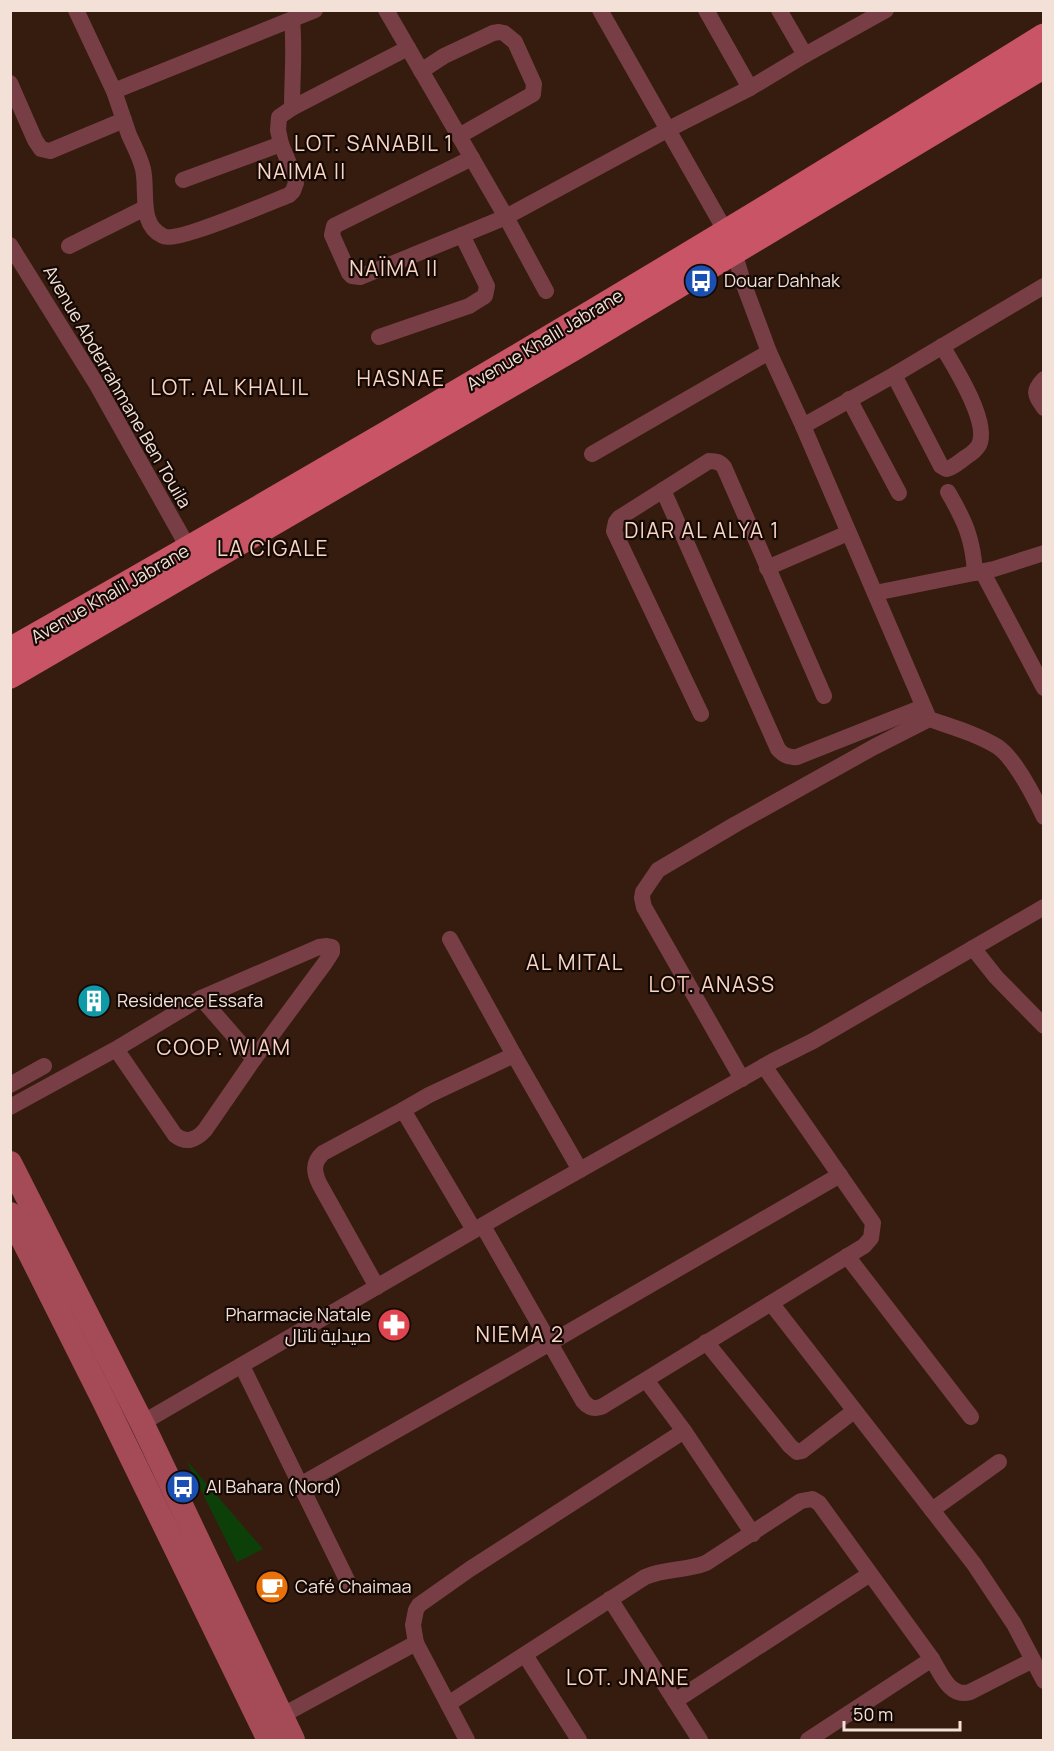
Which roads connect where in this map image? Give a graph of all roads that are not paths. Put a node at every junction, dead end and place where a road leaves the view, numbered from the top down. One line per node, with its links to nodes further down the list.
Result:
1 (76, 10): 16 (street)
2 (315, 10): 8 (street)
3 (600, 10): 19 (street)
4 (706, 10): 15 (street)
5 (779, 10): 11 (street)
6 (886, 10): 11 (street)
7 (389, 12): 10 (street)
8 (292, 20): 16 (street); 17 (street)
9 (1044, 37): 27 (main road, Avenue Khalil Jabrane)
10 (408, 48): 13 (street); 17 (street)
11 (805, 55): 15 (street)
12 (1044, 65): 27 (main road, Avenue Khalil Jabrane)
13 (421, 71): 20 (street); 20 (street)
14 (10, 83): 18 (street)
15 (750, 88): 19 (street)
16 (114, 91): 18 (street)
17 (292, 108): 21 (street)
18 (124, 120): 24 (street)
19 (667, 129): 25 (street); 27 (street)
20 (459, 136): 22 (street)
21 (281, 144): 23 (street); 24 (street)
22 (472, 158): 25 (street); 26 (street)
23 (183, 180)
24 (145, 208): 29 (street)
25 (506, 217): 26 (street); 31 (street)
26 (462, 235): 32 (street)
27 (730, 242): 34 (street); 45 (main road, Avenue Khalil Jabrane); 51 (main road, Avenue Khalil Jabrane)
28 (10, 245): 45 (street, Avenue Abderrahmane Ben Touila)
29 (69, 246)
30 (1044, 286): 33 (street)
31 (546, 291)
32 (379, 337)
33 (942, 346): 35 (street); 35 (street)
34 (769, 352): 39 (street); 40 (street)
35 (894, 375): 37 (street)
36 (1044, 379): 38 (street)
37 (849, 399): 39 (street); 43 (street)
38 (1044, 408)
39 (803, 426): 44 (street)
40 (591, 454)
41 (663, 490): 47 (street); 54 (street); 55 (street)
42 (948, 492): 48 (street)
43 (900, 493)
44 (848, 533): 47 (street); 49 (street)
45 (189, 549): 50 (main road, Avenue Khalil Jabrane)
46 (1044, 553): 48 (street)
47 (767, 568): 53 (street)
48 (979, 572): 49 (street); 52 (street)
49 (875, 593): 54 (street)
50 (10, 651)
51 (10, 675)
52 (1044, 688)
53 (824, 696)
54 (926, 713): 56 (street); 67 (street)
55 (701, 714)
56 (1043, 816)
57 (1044, 906): 59 (street)
58 (450, 939): 63 (street)
59 (973, 948): 61 (street); 66 (street)
60 (201, 998): 62 (street); 64 (street); 64 (street)
61 (1044, 1026)
62 (116, 1049): 64 (street); 69 (street)
63 (514, 1056): 70 (street); 72 (street)
64 (254, 1059)
65 (44, 1065): 68 (street)
66 (764, 1066): 67 (street); 73 (street)
67 (742, 1078): 72 (street)
68 (10, 1085)
69 (10, 1107)
70 (403, 1110): 75 (street); 77 (street)
71 (10, 1163): 85 (main road)
72 (580, 1170): 75 (street)
73 (840, 1175): 76 (street); 80 (street)
74 (10, 1214): 102 (main road)
75 (478, 1228): 77 (street); 80 (street)
76 (847, 1256): 78 (street); 84 (street)
77 (377, 1287): 81 (street)
78 (771, 1303): 79 (street); 83 (street)
79 (706, 1342): 82 (street); 83 (street)
80 (550, 1343): 82 (street); 88 (street)
81 (242, 1366): 85 (street); 88 (street)
82 (646, 1380): 86 (street)
83 (854, 1411): 89 (street)
84 (971, 1418)
85 (142, 1423): 101 (main road)
86 (684, 1431): 90 (street); 94 (street)
87 (999, 1462): 89 (street)
88 (300, 1485): 92 (street)
89 (932, 1510): 97 (street)
90 (753, 1534): 91 (street); 93 (street)
91 (870, 1574): 96 (street); 99 (street)
92 (349, 1584)
93 (610, 1599): 95 (street); 99 (street)
94 (416, 1643): 100 (street); 101 (street)
95 (525, 1655): 100 (street); 105 (street)
96 (932, 1659): 97 (street); 107 (street)
97 (1033, 1660): 98 (street)
98 (1044, 1681)
99 (675, 1701): 106 (street)
100 (448, 1704): 104 (street)
101 (280, 1716): 103 (main road)
102 (269, 1740)
103 (293, 1740)
104 (466, 1740)
105 (579, 1740)
106 (700, 1740)
107 (808, 1740)

